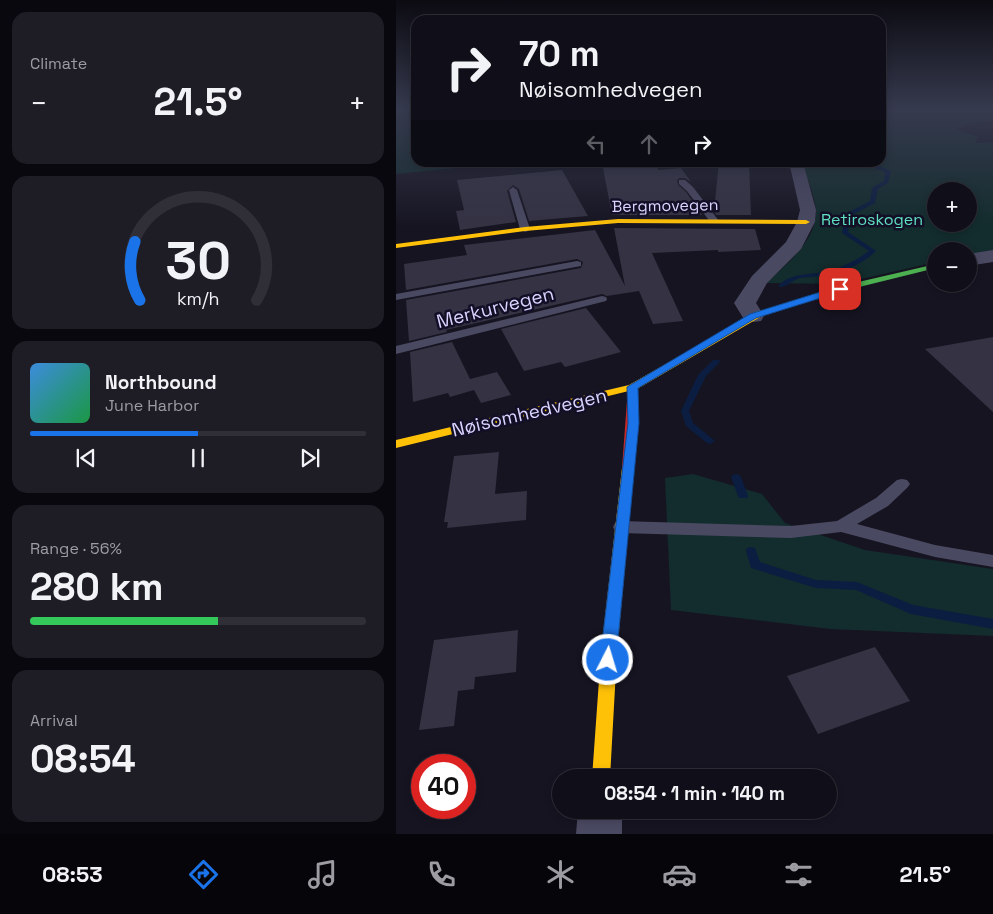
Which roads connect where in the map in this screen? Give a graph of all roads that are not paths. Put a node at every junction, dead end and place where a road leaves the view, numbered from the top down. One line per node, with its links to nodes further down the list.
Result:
1 (797, 167): 5 (street)
2 (682, 182): 4 (lane)
3 (513, 190): 6 (lane)
4 (714, 221): 5 (street, Bergmovegen); 6 (street, Bergmovegen)
5 (806, 222): 12 (street)
6 (525, 229): 7 (street, Bergmovegen)
7 (396, 246)
8 (577, 264): 10 (lane)
9 (927, 268): 12 (street, Nøisomhedvegen)
10 (396, 296)
11 (602, 299): 13 (lane, Merkurvegen)
12 (753, 316): 14 (street, Nøisomhedvegen)
13 (396, 350)
14 (633, 387): 15 (street, Nøisomhedvegen); 18 (street)
15 (396, 444)
16 (902, 484): 17 (lane)
17 (841, 526): 18 (lane); 19 (lane)
18 (621, 528): 20 (street)
19 (993, 561)
20 (601, 769)
21 (600, 819): 22 (street)
22 (599, 834)

